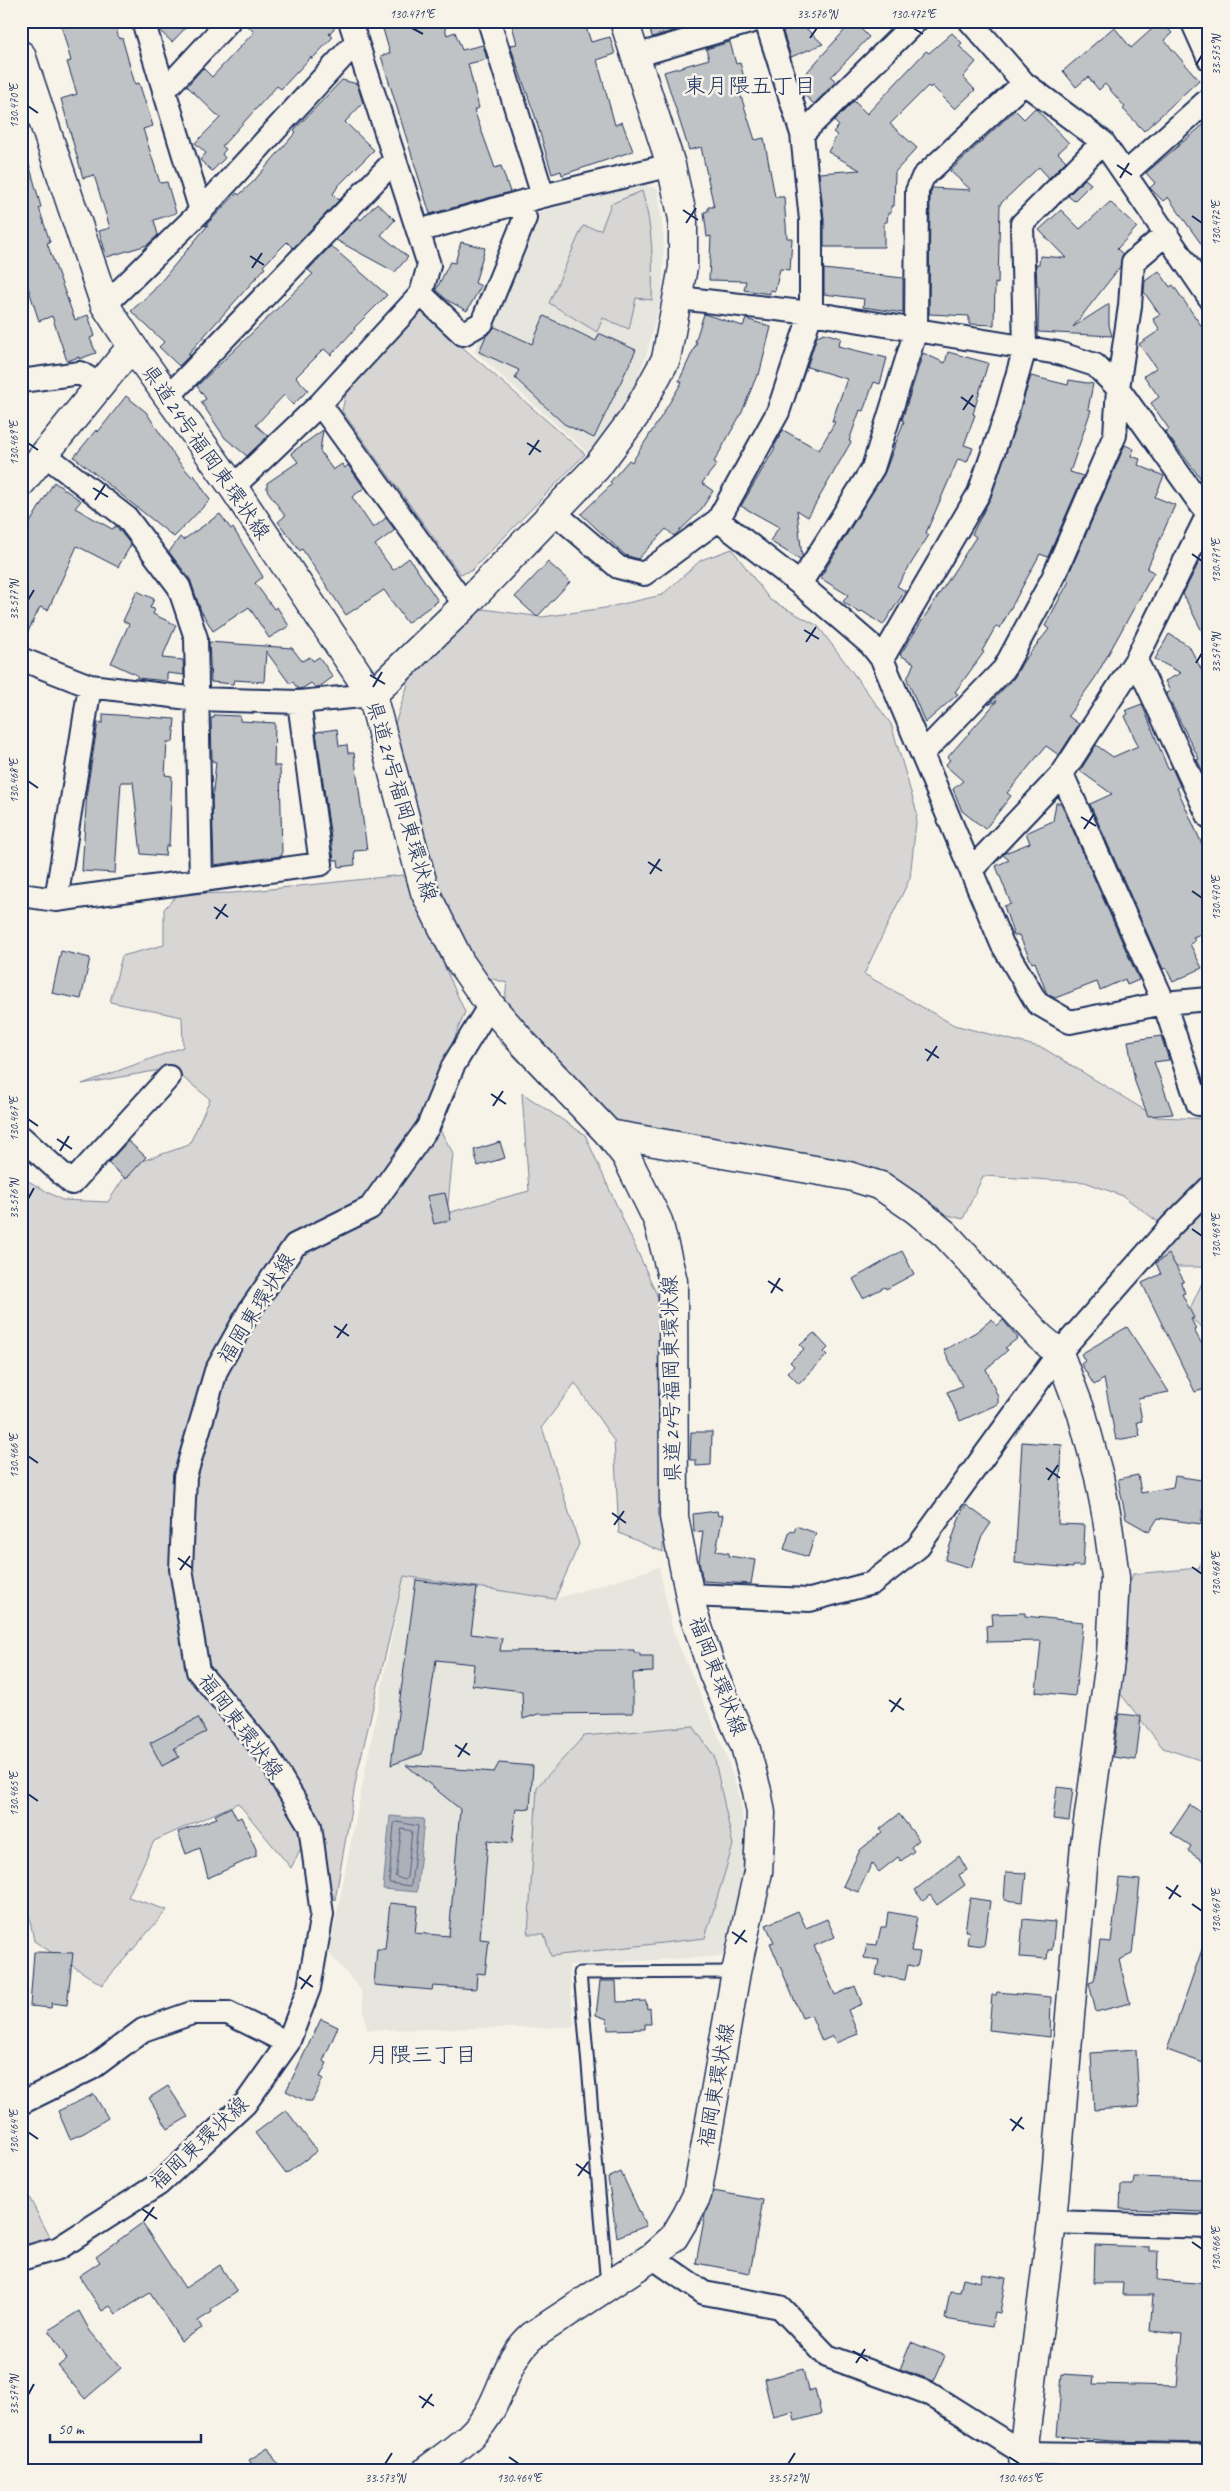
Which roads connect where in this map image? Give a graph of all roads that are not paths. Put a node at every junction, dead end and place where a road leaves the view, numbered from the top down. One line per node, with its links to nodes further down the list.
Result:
1 (143, 21): 15 (street)
2 (229, 21): 15 (street)
3 (489, 21): 22 (street)
4 (624, 21): 12 (main road)
5 (753, 21): 12 (street)
6 (766, 21): 17 (street)
7 (916, 21): 17 (street)
8 (970, 21): 14 (street)
9 (1192, 21): 13 (street)
10 (353, 32): 19 (street); 24 (street)
11 (21, 55): 30 (main road, 県道24号福岡東環状線)
12 (635, 56): 20 (main road)
13 (1209, 59)
14 (1024, 82): 18 (street); 32 (street)
15 (164, 91): 24 (street)
16 (1209, 99): 21 (street)
17 (802, 134): 31 (street)
18 (1104, 142): 21 (street); 34 (street)
19 (394, 160): 25 (street); 38 (street)
20 (671, 165): 22 (street); 28 (main road)
21 (1125, 174): 26 (street)
22 (543, 196): 23 (street)
23 (519, 203): 25 (street); 27 (street)
24 (201, 210): 30 (street)
25 (418, 231): 27 (street)
26 (1167, 233): 29 (street); 37 (street)
27 (421, 294): 39 (street)
28 (679, 298): 31 (street); 43 (main road)
29 (1209, 298)
30 (105, 305): 33 (main road, 県道24号福岡東環状線)
31 (810, 313): 32 (street); 45 (street)
32 (916, 330): 34 (street); 46 (street)
33 (132, 346): 36 (main road); 38 (main road, 県道24号福岡東環状線)
34 (1025, 348): 37 (street); 49 (street)
35 (21, 381): 36 (street)
36 (100, 385): 40 (main road)
37 (1118, 388): 44 (street); 55 (street)
38 (169, 396): 42 (main road, 県道24号福岡東環状線)
39 (320, 404): 42 (street); 47 (street)
40 (44, 454): 41 (main road); 53 (street)
41 (21, 484)
42 (233, 487): 52 (main road, 県道24号福岡東環状線)
43 (554, 512): 45 (street); 47 (main road)
44 (1208, 515): 50 (street)
45 (718, 520): 46 (street)
46 (800, 584): 49 (street)
47 (465, 605): 52 (main road)
48 (21, 659): 51 (street)
49 (882, 660): 55 (street)
50 (1136, 660): 56 (street); 57 (street)
51 (90, 686): 53 (street); 61 (street)
52 (372, 695): 54 (street); 64 (main road, 県道24号福岡東環状線)
53 (197, 698): 54 (street); 59 (street)
54 (299, 702): 59 (street)
55 (922, 754): 58 (street)
56 (1062, 774): 58 (street); 63 (street)
57 (1209, 816)
58 (971, 870): 63 (street)
59 (201, 880): 61 (street)
60 (21, 895): 61 (street)
61 (56, 900)
62 (1209, 999): 63 (street)
63 (1164, 1003): 66 (street)
64 (490, 1005): 67 (main road, 県道24号福岡東環状線); 73 (street, 福岡東環状線)
65 (169, 1077): 68 (street)
66 (1209, 1104)
67 (609, 1134): 70 (main road); 71 (main road, 県道24号福岡東環状線)
68 (21, 1137)
69 (1209, 1188): 70 (street)
70 (1059, 1353): 71 (street); 75 (main road)
71 (688, 1594): 72 (main road, 福岡東環状線)
72 (736, 1972): 77 (main road, 福岡東環状線); 79 (lane)
73 (288, 2043): 74 (street); 78 (street, 福岡東環状線)
74 (21, 2103)
75 (1052, 2222): 76 (street); 81 (main road)
76 (1209, 2227)
77 (652, 2257): 79 (main road, 福岡東環状線); 81 (street)
78 (21, 2260)
79 (607, 2285): 82 (main road, 福岡東環状線)
80 (1209, 2456): 81 (street)
81 (1024, 2462)
82 (427, 2470)

